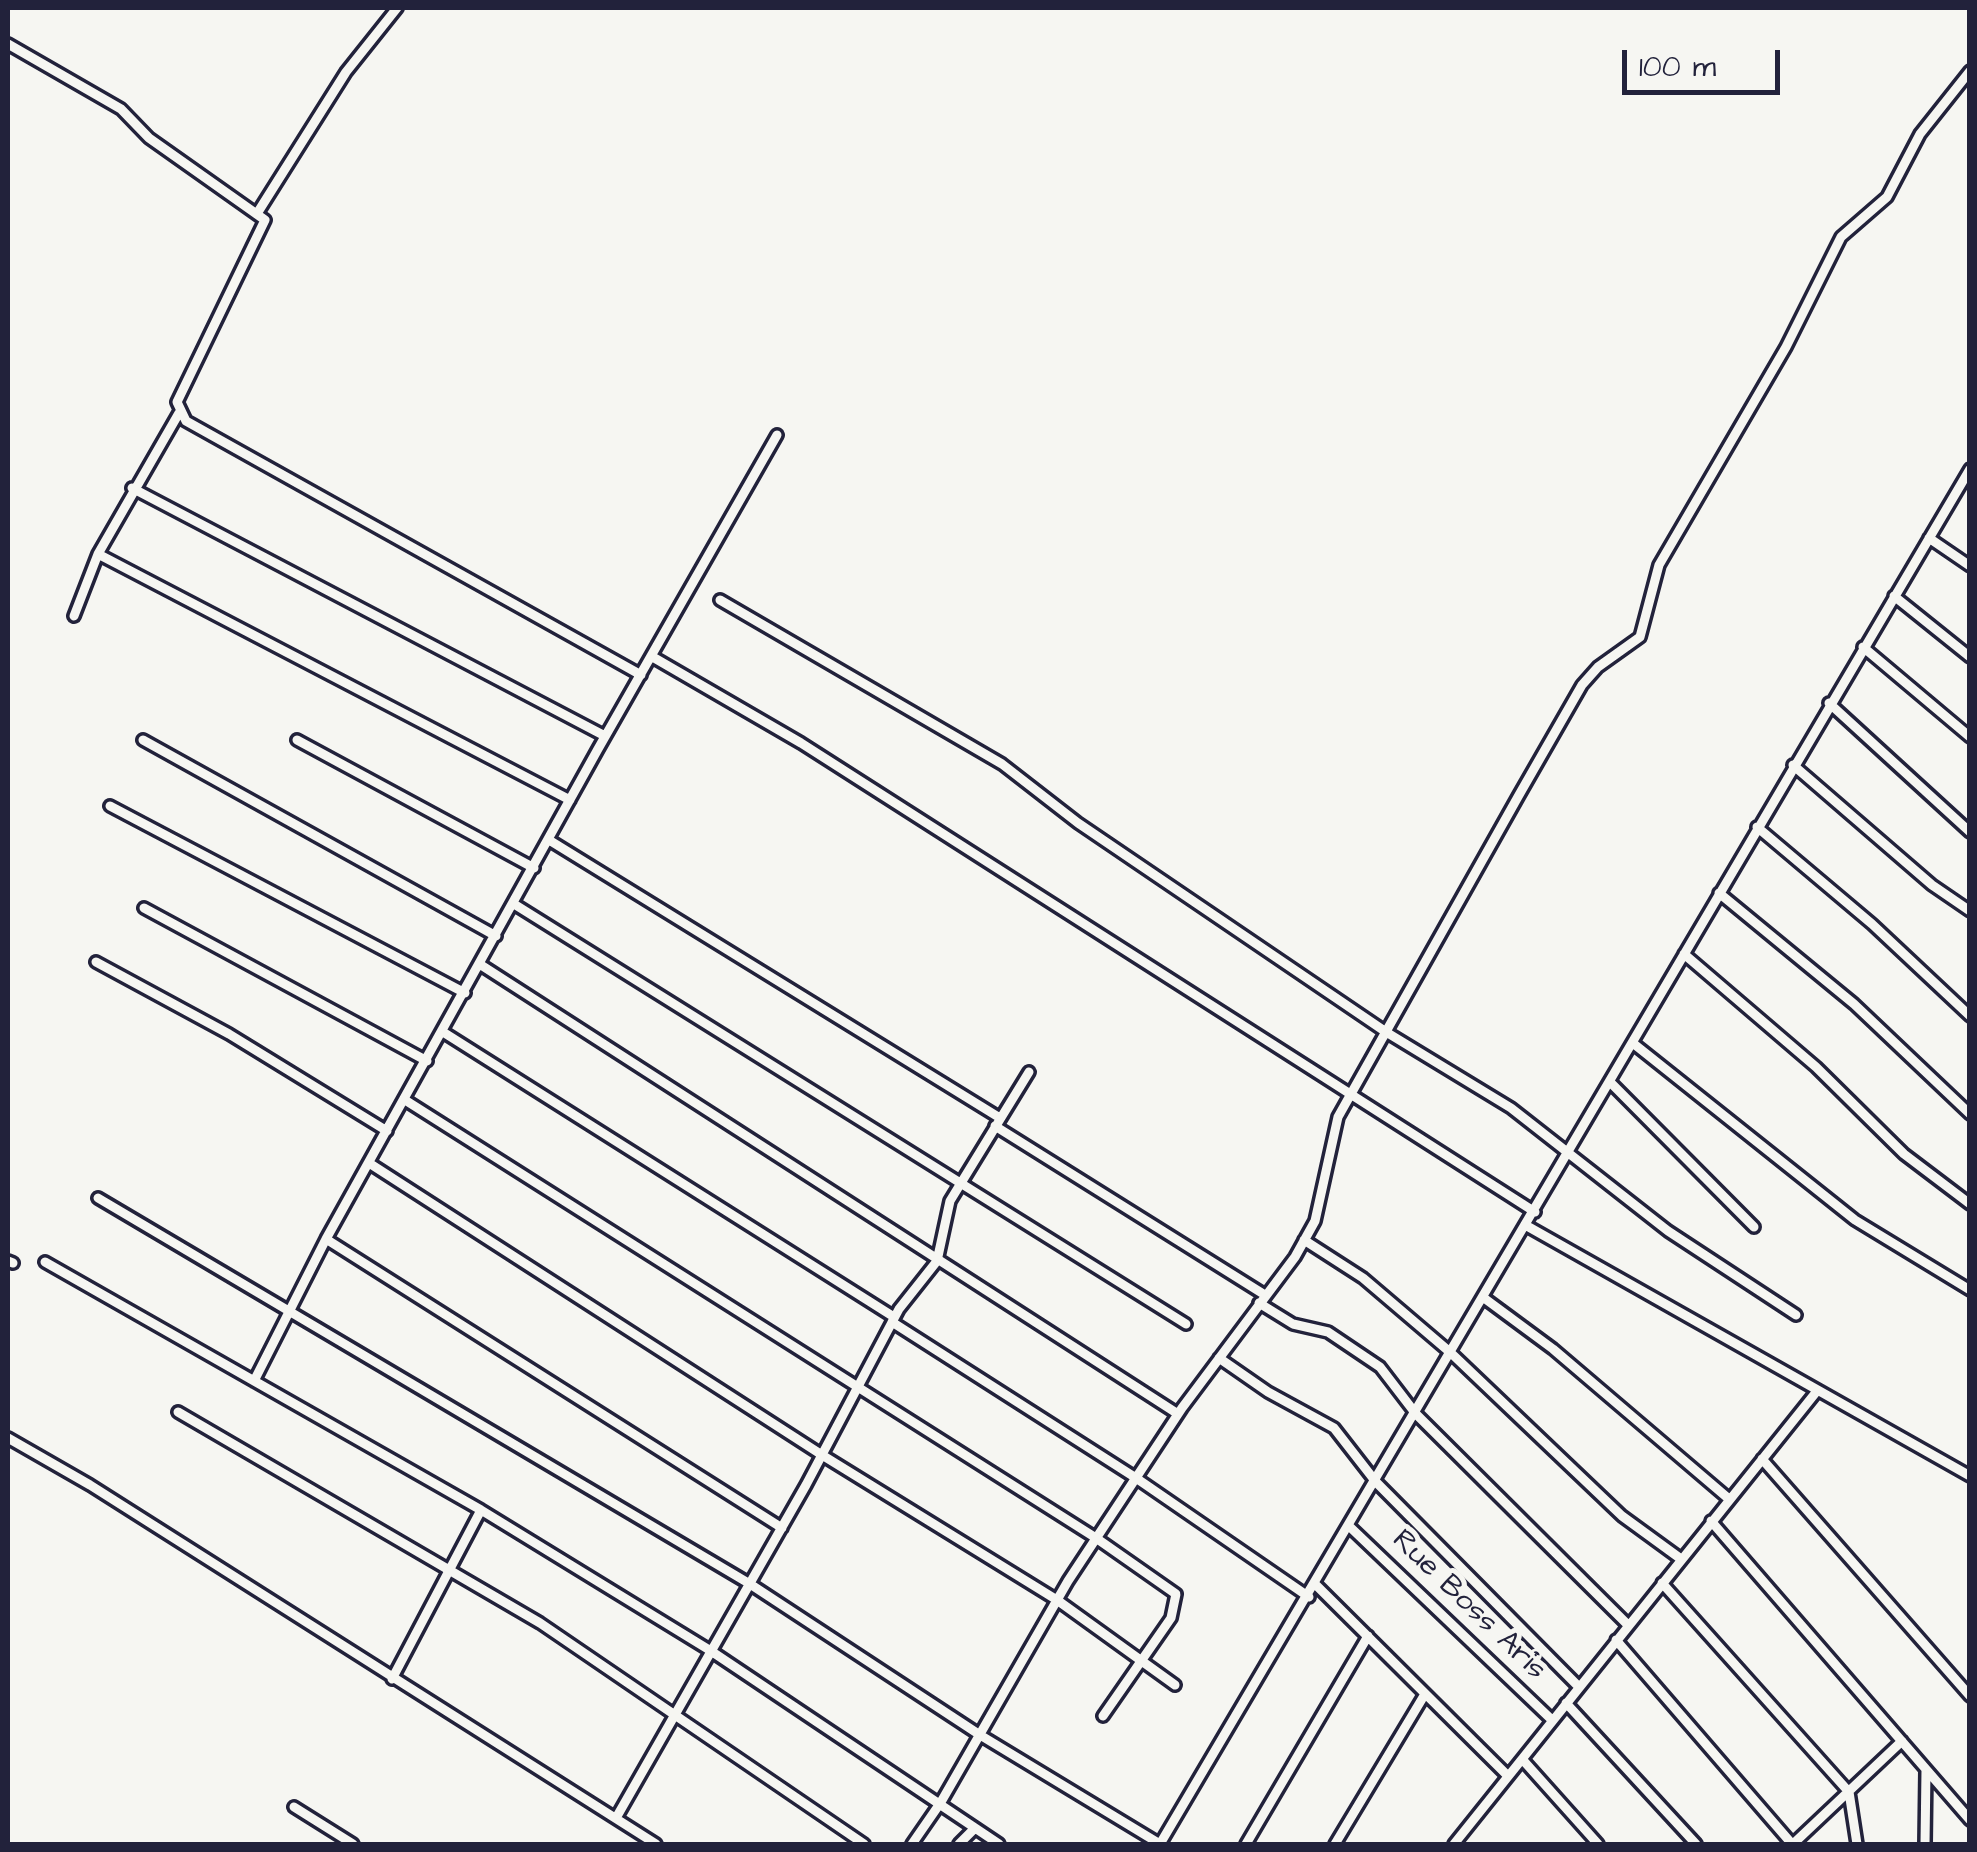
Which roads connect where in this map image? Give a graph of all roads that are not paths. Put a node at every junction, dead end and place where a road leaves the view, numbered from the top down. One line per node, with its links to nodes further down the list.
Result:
1 (397, 8): 4 (street)
2 (8, 44): 4 (street)
3 (1970, 71): 42 (street)
4 (258, 212): 5 (street)
5 (179, 413): 8 (street); 18 (street)
6 (777, 435): 16 (street)
7 (1970, 468): 9 (street)
8 (132, 488): 10 (street); 20 (street)
9 (1928, 538): 11 (street); 12 (street)
10 (98, 554): 14 (street); 25 (street)
11 (1970, 566)
12 (1894, 596): 15 (street); 17 (street)
13 (720, 600): 42 (street)
14 (74, 616)
15 (1863, 648): 19 (street); 21 (street)
16 (652, 656): 18 (street); 47 (street)
17 (1970, 657)
18 (641, 675): 20 (street)
19 (1829, 703): 24 (street); 28 (street)
20 (606, 736): 25 (street)
21 (1970, 738)
22 (143, 740): 35 (street)
23 (296, 740): 30 (street)
24 (1793, 765): 27 (street); 34 (street)
25 (570, 800): 29 (street)
26 (110, 806): 39 (street)
27 (1758, 826): 31 (street); 40 (street)
28 (1970, 832)
29 (548, 840): 30 (street); 50 (street)
30 (534, 868): 32 (street)
31 (1719, 894): 36 (street); 49 (street)
32 (514, 904): 35 (street); 54 (street)
33 (144, 908): 44 (street)
34 (1970, 911)
35 (496, 936): 38 (street)
36 (1684, 954): 43 (street); 56 (street)
37 (96, 962): 51 (street)
38 (480, 965): 39 (street); 62 (street)
39 (465, 993): 41 (street)
40 (1970, 1016)
41 (443, 1032): 44 (street); 69 (street)
42 (1386, 1032): 47 (street); 52 (street)
43 (1634, 1044): 46 (street); 64 (street)
44 (427, 1061): 48 (street)
45 (1029, 1072): 50 (street)
46 (1612, 1083): 52 (street); 59 (street)
47 (1350, 1097): 57 (street); 61 (street)
48 (405, 1100): 51 (street); 74 (street)
49 (1970, 1114)
50 (998, 1122): 54 (street); 66 (street)
51 (387, 1131): 53 (street)
52 (1569, 1156): 57 (street); 68 (street)
53 (369, 1163): 60 (street); 80 (street)
54 (960, 1184): 62 (street); 70 (street)
55 (98, 1198): 67 (street)
56 (1970, 1204)
57 (1535, 1212): 58 (street)
58 (1527, 1226): 65 (street); 75 (street)
59 (1754, 1227)
60 (326, 1239): 67 (street); 89 (street)
61 (1304, 1240): 66 (street); 71 (street)
62 (937, 1260): 69 (street); 77 (street)
63 (45, 1262): 73 (street)
64 (1970, 1290)
65 (1484, 1298): 71 (street); 85 (street)
66 (1262, 1299): 72 (street); 78 (street)
67 (290, 1310): 73 (street); 94 (street)
68 (1796, 1316)
69 (893, 1320): 74 (street); 83 (street)
70 (1186, 1324)
71 (1451, 1354): 78 (street); 91 (street)
72 (1219, 1358): 77 (street); 84 (street)
73 (254, 1380): 86 (street)
74 (858, 1386): 80 (street); 90 (street)
75 (1817, 1391): 81 (street); 82 (street)
76 (178, 1412): 92 (street)
77 (1178, 1414): 83 (street)
78 (1416, 1414): 84 (street); 98 (street)
79 (8, 1438): 103 (street)
80 (822, 1455): 89 (street); 97 (street)
81 (1762, 1459): 85 (street); 107 (street)
82 (1970, 1476)
83 (1136, 1478): 90 (street); 96 (street)
84 (1376, 1482): 88 (street); 105 (street)
85 (1729, 1499): 87 (street)
86 (481, 1510): 92 (street); 101 (street)
87 (1712, 1521): 91 (street); 113 (street)
88 (1350, 1527): 95 (street); 111 (street, Rue Boss Aris)
89 (782, 1528): 94 (street)
90 (1096, 1538): 97 (street); 102 (street)
91 (1681, 1559): 93 (street)
92 (448, 1569): 103 (street); 109 (street)
93 (1662, 1583): 98 (street); 117 (street)
94 (750, 1584): 101 (street); 112 (street)
95 (1316, 1585): 96 (street); 99 (street)
96 (1309, 1596): 129 (street)
97 (1058, 1600): 102 (street); 112 (street)
98 (1628, 1625): 100 (street)
99 (1368, 1636): 106 (street); 130 (street)
100 (1616, 1640): 105 (street); 135 (street)
101 (711, 1651): 109 (street); 118 (street)
102 (1142, 1661): 104 (street); 110 (street)
103 (392, 1679): 120 (street)
104 (1175, 1685)
105 (1578, 1687): 108 (street)
106 (1426, 1694): 116 (street); 131 (street)
107 (1970, 1696)
108 (1566, 1703): 111 (street); 134 (street)
109 (672, 1715): 120 (street); 125 (street)
110 (1104, 1716)
111 (1552, 1720): 114 (street)
112 (980, 1735): 118 (street); 129 (street)
113 (1902, 1741): 115 (street); 117 (street)
114 (1522, 1759): 116 (street); 133 (street)
115 (1926, 1770): 121 (street); 137 (street)
116 (1508, 1776): 132 (street)
117 (1850, 1792): 135 (street); 136 (street)
118 (941, 1802): 122 (street); 126 (street)
119 (294, 1807): 123 (street)
120 (616, 1818): 124 (street)
121 (1970, 1820)
122 (976, 1828): 127 (street); 128 (street)
123 (353, 1844)
124 (656, 1844)
125 (864, 1844)
126 (912, 1844)
127 (959, 1844)
128 (999, 1844)
129 (1160, 1844)
130 (1246, 1844)
131 (1335, 1844)
132 (1454, 1844)
133 (1598, 1844)
134 (1696, 1844)
135 (1793, 1844)
136 (1857, 1844)
137 (1925, 1844)

